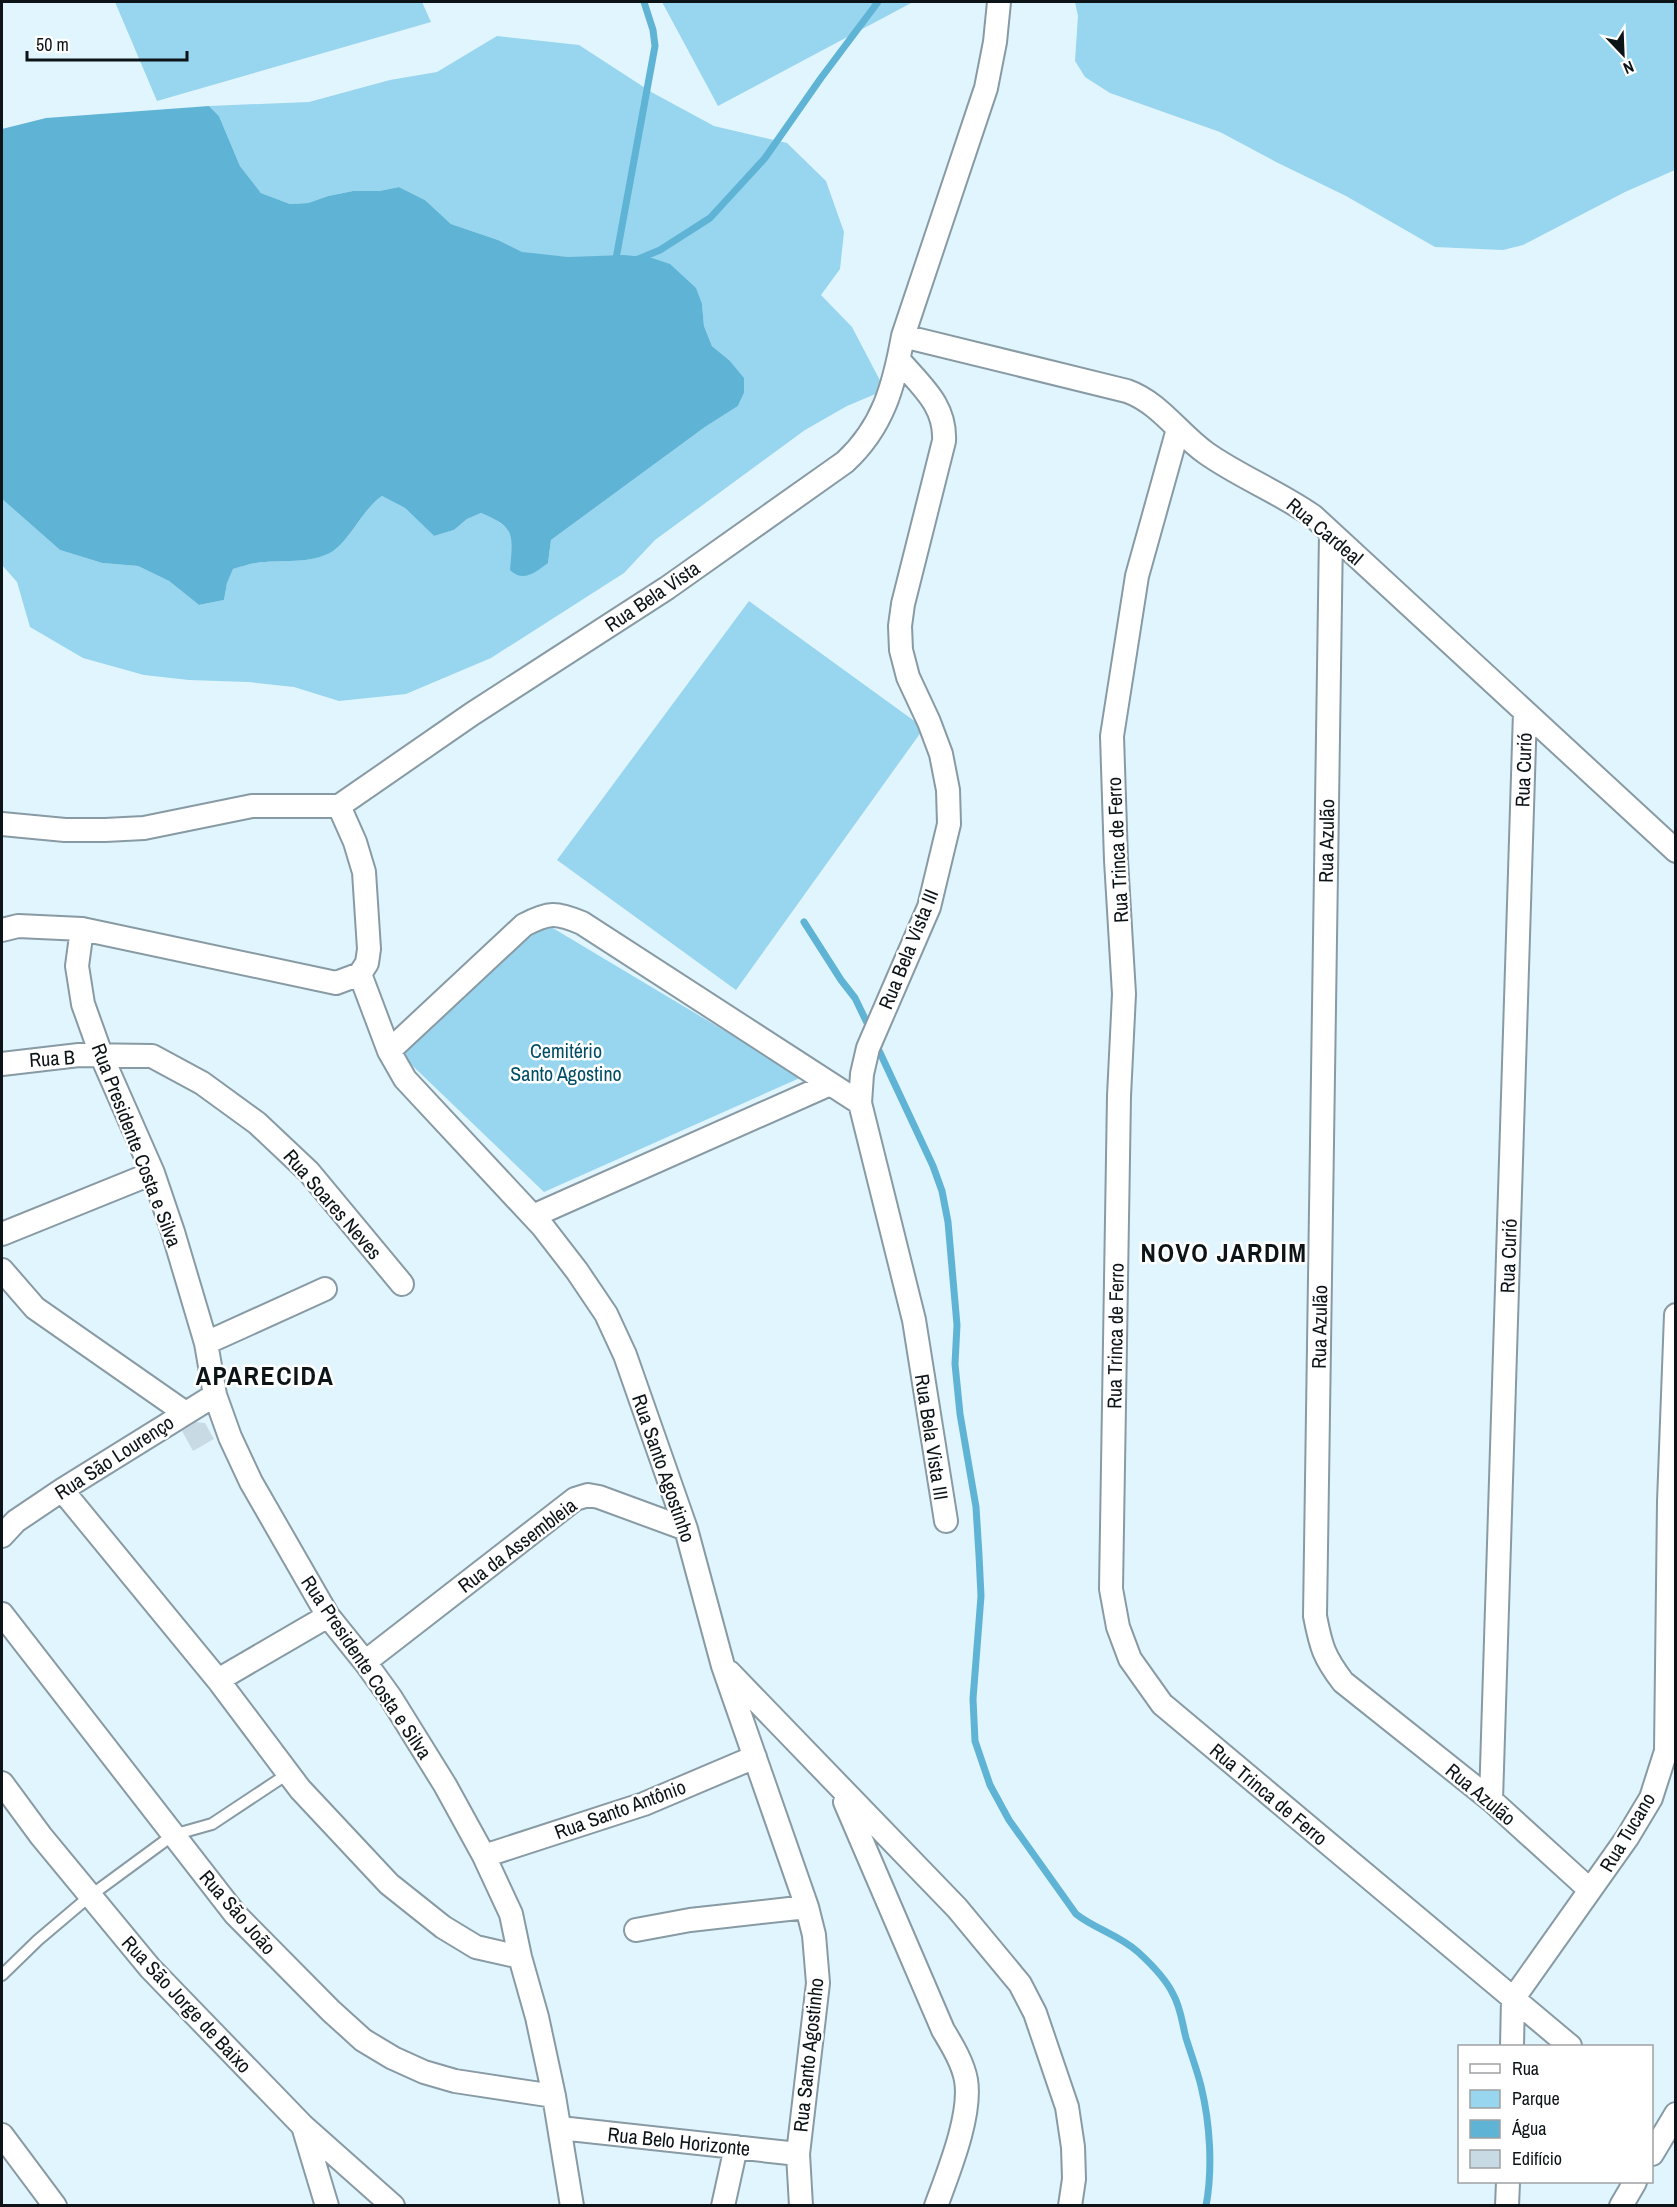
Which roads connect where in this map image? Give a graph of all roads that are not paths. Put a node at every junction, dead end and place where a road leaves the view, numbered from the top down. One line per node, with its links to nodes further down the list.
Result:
1 (999, 2): 2 (street, Rua Bela Vista)
2 (903, 336): 3 (street, Rua Bela Vista); 4 (street, Rua Cardeal)
3 (899, 360): 7 (street, Rua Bela Vista); 17 (street, Rua Bela Vista III)
4 (1178, 429): 5 (street, Rua Cardeal); 51 (street, Rua Trinca de Ferro)
5 (1331, 533): 6 (street, Rua Cardeal); 42 (street, Rua Azulão)
6 (1525, 712): 9 (street, Rua Cardeal); 42 (street, Rua Curió)
7 (339, 806): 8 (street); 12 (street)
8 (2, 824)
9 (1676, 851)
10 (82, 928): 11 (street); 12 (street); 14 (street, Rua Presidente Costa e Silva)
11 (2, 930)
12 (360, 974): 13 (street, Rua Santo Agostinho)
13 (389, 1051): 16 (street); 19 (street, Rua Santo Agostinho)
14 (102, 1057): 15 (street, Rua B); 18 (street, Rua Presidente Costa e Silva); 22 (street, Rua Soares Neves)
15 (2, 1064)
16 (830, 1084): 17 (street); 19 (street)
17 (860, 1103): 30 (street, Rua Bela Vista III)
18 (153, 1173): 20 (street); 25 (street, Rua Presidente Costa e Silva)
19 (533, 1216): 32 (street, Rua Santo Agostinho)
20 (2, 1234)
21 (2, 1270): 27 (street)
22 (402, 1284)
23 (325, 1289): 25 (street)
24 (1676, 1315): 29 (street, Rua Tucano)
25 (206, 1343): 26 (street, Rua Presidente Costa e Silva)
26 (215, 1395): 27 (street, Rua São Lourenço); 34 (street, Rua Presidente Costa e Silva)
27 (184, 1412): 28 (street, Rua São Lourenço)
28 (62, 1490): 31 (street, Rua São Lourenço); 37 (street)
29 (1672, 1497): 45 (street, Rua Tucano)
30 (946, 1521)
31 (6, 1525)
32 (686, 1529): 35 (street, Rua da Assembleia); 36 (street, Rua Santo Agostinho)
33 (2, 1614): 43 (street, Rua São João)
34 (328, 1616): 35 (street, Rua Presidente Costa e Silva); 37 (street)
35 (365, 1662): 44 (street, Rua Presidente Costa e Silva)
36 (723, 1666): 38 (street, Rua Santo Agostinho); 41 (street)
37 (218, 1680): 39 (street)
38 (755, 1757): 44 (street, Rua Santo Antônio); 47 (street, Rua Santo Agostinho)
39 (289, 1773): 43 (lane); 49 (street)
40 (2, 1783): 46 (street, Rua São Jorge de Baixo)
41 (840, 1790): 70 (street); 71 (street)
42 (1491, 1800): 45 (street, Rua Azulão)
43 (173, 1835): 46 (lane); 54 (street, Rua São João)
44 (484, 1856): 49 (street, Rua Presidente Costa e Silva)
45 (1590, 1890): 51 (street, Rua Tucano)
46 (90, 1896): 50 (lane); 56 (street, Rua São Jorge de Baixo)
47 (807, 1907): 48 (street); 61 (street, Rua Santo Agostinho)
48 (636, 1930)
49 (520, 1957): 54 (street, Rua Presidente Costa e Silva)
50 (2, 1975)
51 (1513, 2000): 52 (street); 53 (street, Rua Trinca de Ferro)
52 (1512, 2045)
53 (1569, 2045)
54 (554, 2096): 57 (street, Rua Presidente Costa e Silva)
55 (1665, 2118): 60 (street)
56 (303, 2126): 65 (street); 66 (street, Rua São Jorge de Baixo)
57 (560, 2128): 59 (street, Rua Belo Horizonte); 67 (street, Rua Presidente Costa e Silva)
58 (2, 2135): 64 (street)
59 (736, 2147): 61 (street, Rua Belo Horizonte); 68 (street)
60 (1653, 2151)
61 (798, 2154): 69 (street, Rua Santo Agostinho)
62 (1508, 2183): 72 (street)
63 (1634, 2183): 73 (street)
64 (55, 2205)
65 (327, 2205)
66 (393, 2205)
67 (572, 2205)
68 (723, 2205)
69 (801, 2205)
70 (936, 2205)
71 (1070, 2205)
72 (1507, 2205)
73 (1621, 2205)

